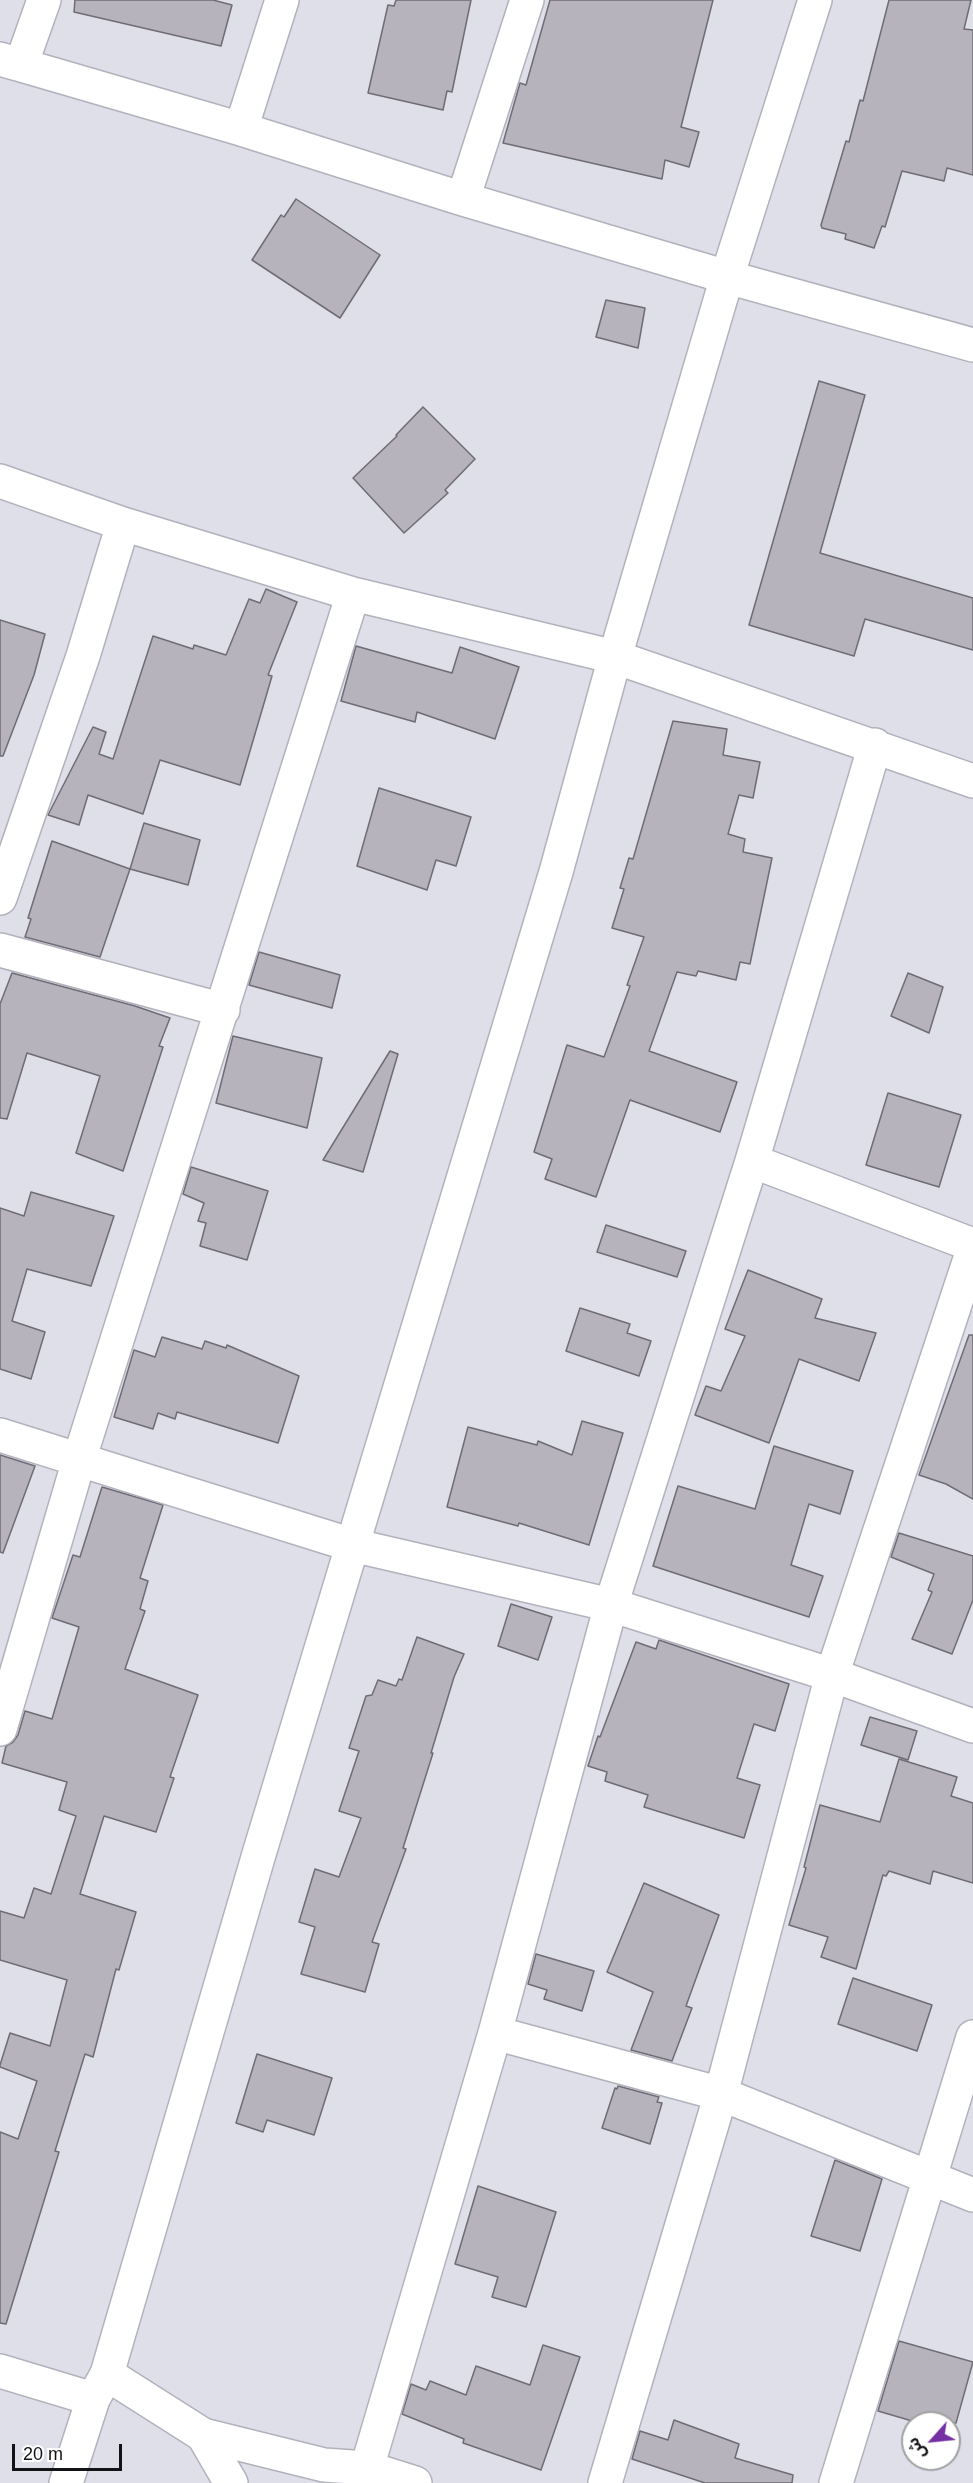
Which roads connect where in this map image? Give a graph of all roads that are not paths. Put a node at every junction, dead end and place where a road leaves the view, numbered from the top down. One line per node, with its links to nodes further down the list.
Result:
1 (44, 0): 5 (street)
2 (282, 0): 6 (street)
3 (526, 0): 7 (street)
4 (814, 0): 8 (street)
5 (11, 62): 6 (street)
6 (241, 129): 7 (street)
7 (463, 199): 8 (street)
8 (727, 277): 9 (street); 13 (street)
9 (973, 345)
10 (0, 482): 11 (street)
11 (123, 524): 12 (street); 16 (street)
12 (353, 594): 13 (street); 18 (street)
13 (615, 657): 14 (street); 24 (street)
14 (875, 745): 15 (street); 19 (street)
15 (973, 781)
16 (0, 898)
17 (0, 950): 18 (street)
18 (223, 1010): 23 (street)
19 (752, 1161): 20 (street); 25 (street)
20 (973, 1245)
21 (973, 1250): 26 (street)
22 (0, 1435): 23 (street)
23 (79, 1460): 24 (street); 28 (street)
24 (352, 1545): 25 (street); 35 (street)
25 (611, 1605): 26 (street); 29 (street)
26 (832, 1675): 27 (street); 31 (street)
27 (973, 1726)
28 (0, 1729)
29 (495, 2033): 31 (street); 37 (street)
30 (973, 2037): 32 (street)
31 (721, 2094): 32 (street); 41 (street)
32 (930, 2176): 33 (street); 42 (street)
33 (973, 2195)
34 (0, 2371): 35 (street)
35 (100, 2386): 36 (street); 38 (street)
36 (203, 2435): 37 (street); 39 (street)
37 (368, 2469): 40 (street)
38 (66, 2483)
39 (231, 2483)
40 (415, 2483)
41 (605, 2483)
42 (836, 2483)

